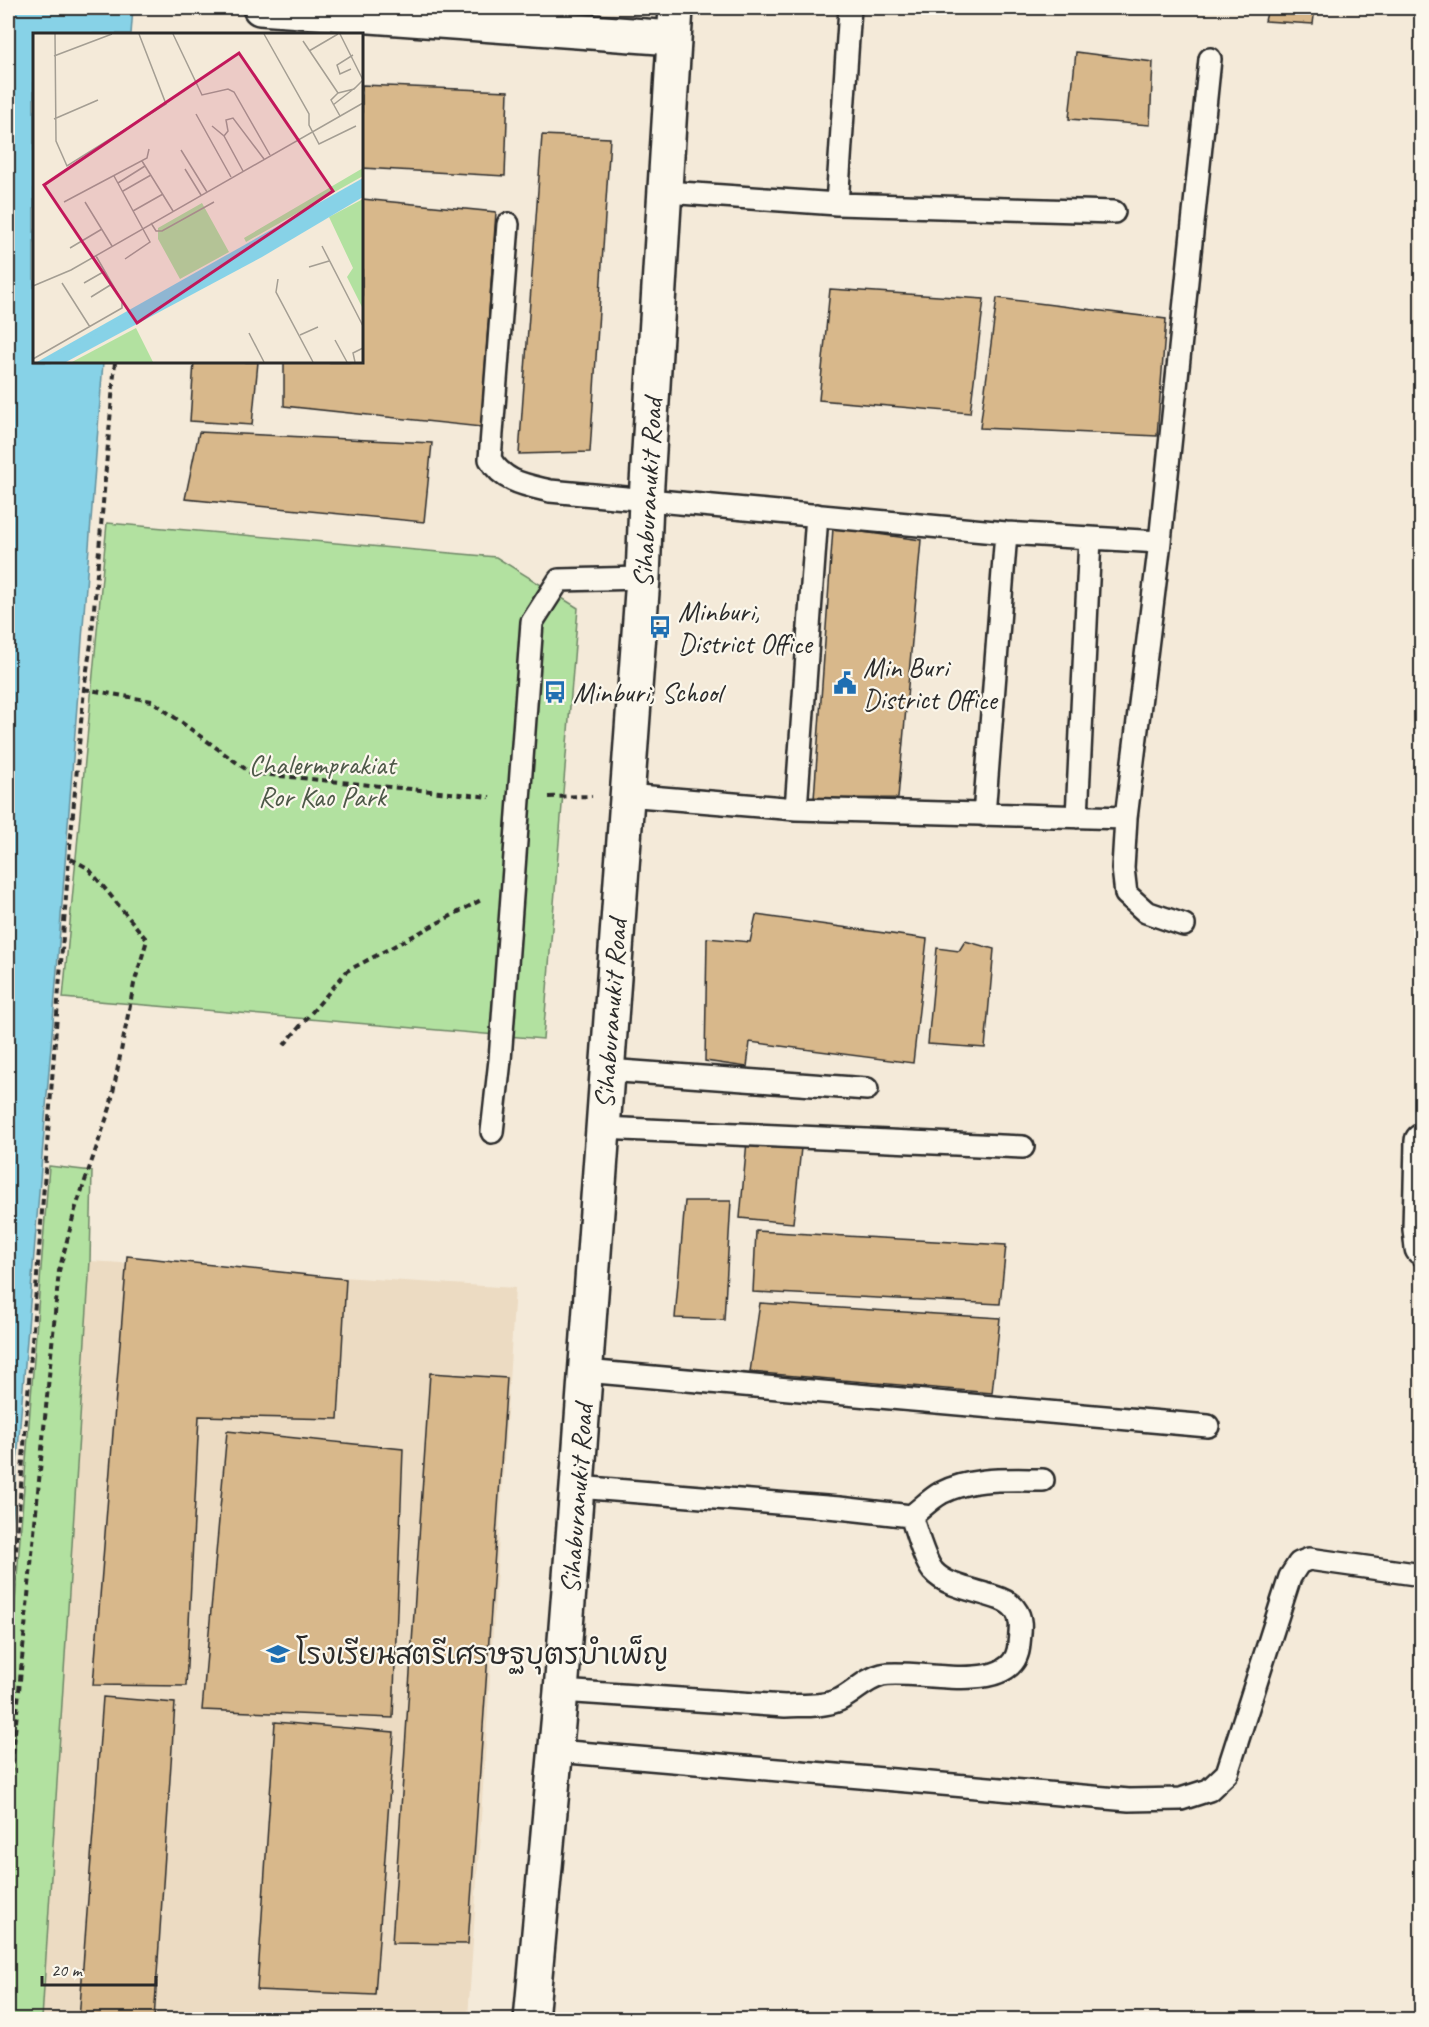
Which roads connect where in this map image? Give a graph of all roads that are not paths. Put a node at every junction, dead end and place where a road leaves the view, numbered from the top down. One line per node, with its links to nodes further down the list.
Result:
1 (260, 8): 3 (main road)
2 (850, 8): 8 (lane)
3 (396, 12): 4 (main road)
4 (524, 17): 5 (main road)
5 (675, 22): 7 (main road, Sihaburanukit Road)
6 (1210, 59): 15 (lane)
7 (666, 192): 8 (lane); 11 (main road, Sihaburanukit Road)
8 (837, 204): 9 (lane)
9 (1114, 212)
10 (508, 224): 11 (lane)
11 (646, 500): 12 (lane); 16 (main road, Sihaburanukit Road)
12 (817, 515): 13 (lane); 18 (lane)
13 (1006, 533): 14 (lane); 19 (lane)
14 (1090, 538): 15 (lane); 20 (lane)
15 (1160, 542): 21 (lane)
16 (643, 578): 17 (main road, Sihaburanukit Road); 26 (lane)
17 (626, 795): 18 (lane); 23 (main road, Sihaburanukit Road)
18 (796, 809): 19 (lane)
19 (984, 815): 20 (lane)
20 (1077, 817): 21 (lane)
21 (1125, 818): 22 (lane)
22 (1184, 925)
23 (607, 1070): 24 (lane); 25 (main road, Sihaburanukit Road)
24 (867, 1089)
25 (602, 1128): 28 (lane); 30 (main road, Sihaburanukit Road)
26 (492, 1132)
27 (1422, 1140): 29 (main road)
28 (1023, 1147)
29 (1422, 1248)
30 (585, 1371): 31 (lane); 33 (main road, Sihaburanukit Road)
31 (1208, 1426)
32 (1042, 1480): 34 (lane)
33 (577, 1487): 34 (lane); 36 (main road, Sihaburanukit Road)
34 (911, 1516): 36 (lane)
35 (1422, 1575): 37 (lane)
36 (561, 1691): 37 (main road, Sihaburanukit Road)
37 (556, 1751): 38 (main road, Sihaburanukit Road)
38 (531, 2019)

